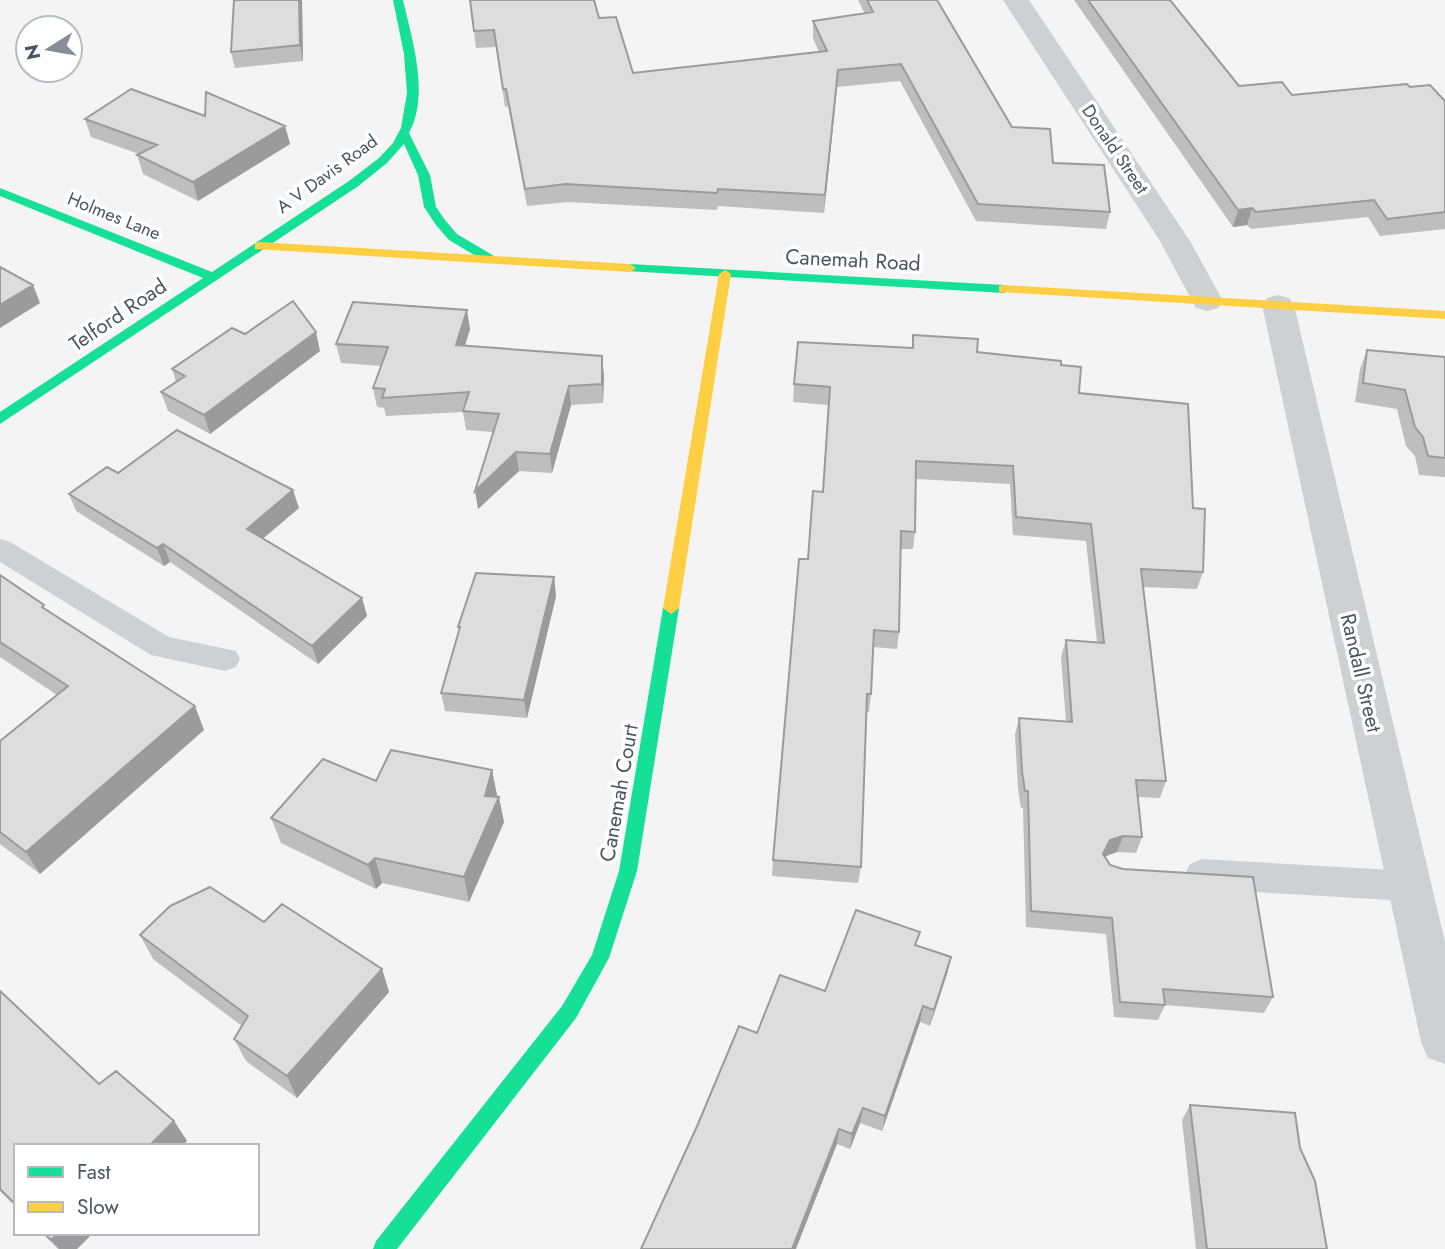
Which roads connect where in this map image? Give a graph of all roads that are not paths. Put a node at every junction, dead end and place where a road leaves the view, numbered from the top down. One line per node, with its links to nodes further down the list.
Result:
1 (398, 0): 3 (street, A V Davis Road)
2 (1016, 0): 9 (street, Donald Street)
3 (405, 135): 5 (street, A V Davis Road); 6 (street)
4 (0, 192): 8 (street, Holmes Lane)
5 (259, 246): 6 (street, Canemah Road); 8 (street, Telford Road)
6 (492, 260): 7 (street, Canemah Road)
7 (725, 274): 9 (street, Canemah Road); 18 (street, Canemah Court)
8 (213, 277): 12 (street, Telford Road)
9 (1208, 301): 10 (street, Canemah Road)
10 (1278, 305): 11 (street, Canemah Road); 16 (street, Randall Street)
11 (1445, 315)
12 (0, 419)
13 (0, 549): 14 (lane)
14 (225, 659)
15 (1173, 873): 16 (lane)
16 (1409, 886): 17 (street, Randall Street)
17 (1445, 1042)
18 (384, 1249)

